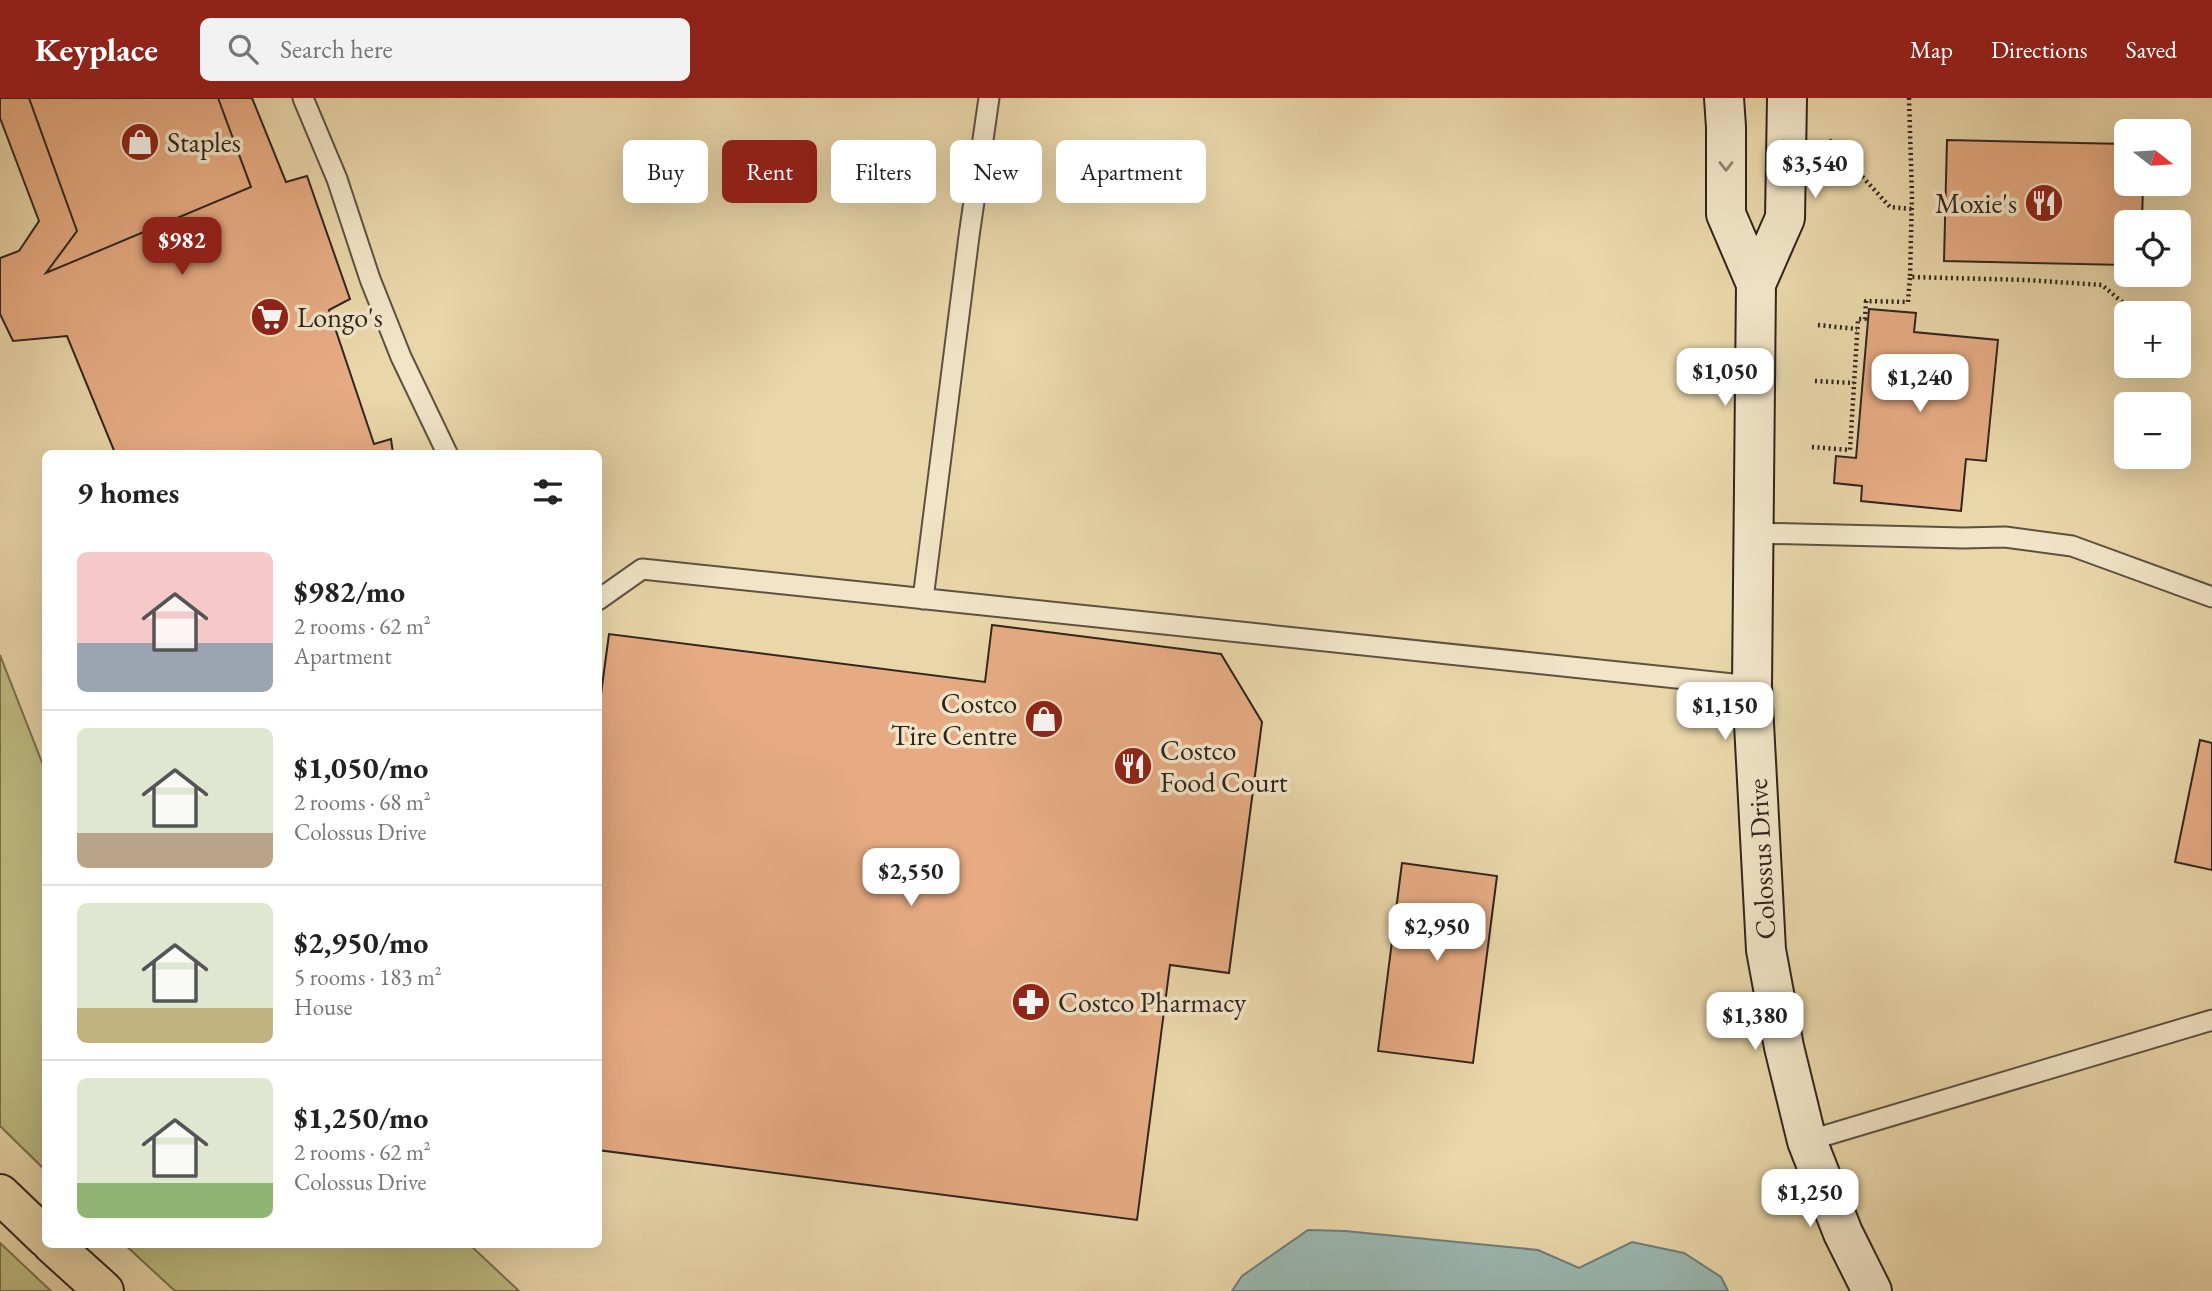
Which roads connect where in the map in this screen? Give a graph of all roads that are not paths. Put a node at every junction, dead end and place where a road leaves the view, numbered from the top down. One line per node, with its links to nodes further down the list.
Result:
1 (303, 98): 6 (lane)
2 (989, 98): 10 (lane)
3 (1724, 98): 5 (street, Colossus Drive, one-way to 5)
4 (1787, 98): 5 (street, Colossus Drive)
5 (1756, 284): 7 (street, Colossus Drive)
6 (446, 450)
7 (1753, 533): 9 (lane); 11 (street, Colossus Drive)
8 (602, 597): 10 (lane)
9 (2212, 597)
10 (923, 599): 11 (lane)
11 (1752, 685): 13 (street, Colossus Drive)
12 (2212, 1020): 13 (lane)
13 (1807, 1141): 18 (street, Colossus Drive)
14 (0, 1194): 15 (highway)
15 (42, 1234)
16 (56, 1248): 17 (highway)
17 (104, 1291)
18 (1872, 1291)

